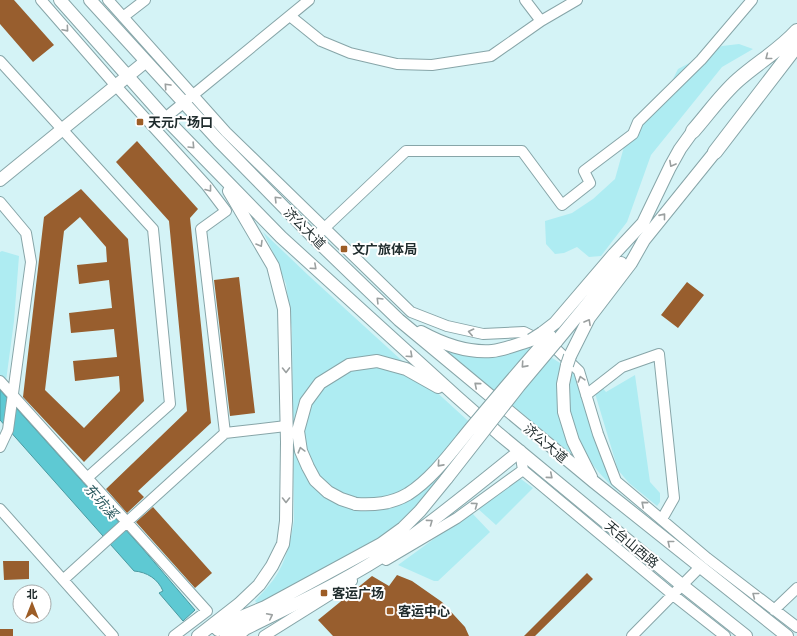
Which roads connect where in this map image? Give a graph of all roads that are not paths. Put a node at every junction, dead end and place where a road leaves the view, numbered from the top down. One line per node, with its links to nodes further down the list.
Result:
1 (41, 0): 18 (street, one-way to 18)
2 (60, 0): 17 (main road, 济公大道)
3 (90, 0): 16 (main road, 济公大道)
4 (108, 0): 11 (street)
5 (145, 0): 11 (street)
6 (309, 0): 10 (street)
7 (525, 0): 12 (street)
8 (577, 0): 12 (street)
9 (752, 0): 27 (street)
10 (290, 16): 12 (street); 19 (street)
11 (123, 17): 19 (street)
12 (541, 21)
13 (797, 31): 22 (highway, one-way to 22)
14 (797, 45): 23 (highway)
15 (0, 61): 21 (street)
16 (145, 62): 17 (main road); 19 (main road, 济公大道, one-way to 16)
17 (127, 76): 18 (main road); 20 (main road, 济公大道)
18 (116, 86): 21 (main road); 38 (street, one-way to 38)
19 (188, 99): 20 (street); 27 (street); 29 (main road, 济公大道, one-way to 19)
20 (165, 118): 24 (main road, 济公大道, one-way to 24)
21 (63, 129): 25 (main road); 42 (street)
22 (693, 131): 28 (main road, one-way to 28)
23 (715, 152): 28 (main road, one-way to 23)
24 (219, 175): 30 (main road, 济公大道); 37 (main road, one-way to 37)
25 (0, 180)
26 (0, 202): 34 (street)
27 (324, 228): 29 (street); 35 (street, one-way to 27)
28 (639, 237): 32 (main road); 32 (main road); 32 (main road); 43 (main road, one-way to 28)
29 (314, 238): 30 (main road); 31 (main road, 济公大道, one-way to 29)
30 (298, 252): 36 (main road, 济公大道, one-way to 36)
31 (399, 320): 32 (main road, bridge); 43 (main road, 济公大道, one-way to 31)
32 (550, 337): 36 (main road, one-way to 36, bridge); 52 (main road, bridge)
33 (0, 381): 34 (street)
34 (13, 395): 39 (street); 42 (street)
35 (586, 395): 45 (street, one-way to 35); 45 (street)
36 (457, 397): 40 (main road, 济公大道)
37 (286, 426): 38 (street); 57 (main road, one-way to 57)
38 (225, 433): 46 (street)
39 (0, 448)
40 (520, 451): 41 (street); 49 (main road, 天台山西路, one-way to 49); 60 (main road, one-way to 40)
41 (523, 470): 51 (street); 61 (street, one-way to 41)
42 (87, 478): 46 (street)
43 (594, 482): 47 (main road, 天台山西路, one-way to 43)
44 (0, 509): 48 (street)
45 (662, 519): 53 (street, one-way to 45)
46 (127, 523): 48 (street); 56 (street)
47 (700, 568): 49 (street); 65 (main road, 天台山西路)
48 (63, 580): 55 (street)
49 (683, 586): 51 (street); 64 (main road, 天台山西路)
50 (797, 588): 53 (street)
51 (673, 595): 62 (street); 63 (street)
52 (265, 607): 58 (main road); 59 (main road)
53 (774, 610): 54 (street)
54 (797, 628)
55 (112, 636)
56 (174, 636)
57 (198, 636)
58 (209, 636)
59 (226, 636)
60 (237, 636)
61 (264, 636)
62 (632, 636)
63 (725, 636)
64 (746, 636)
65 (787, 636)

